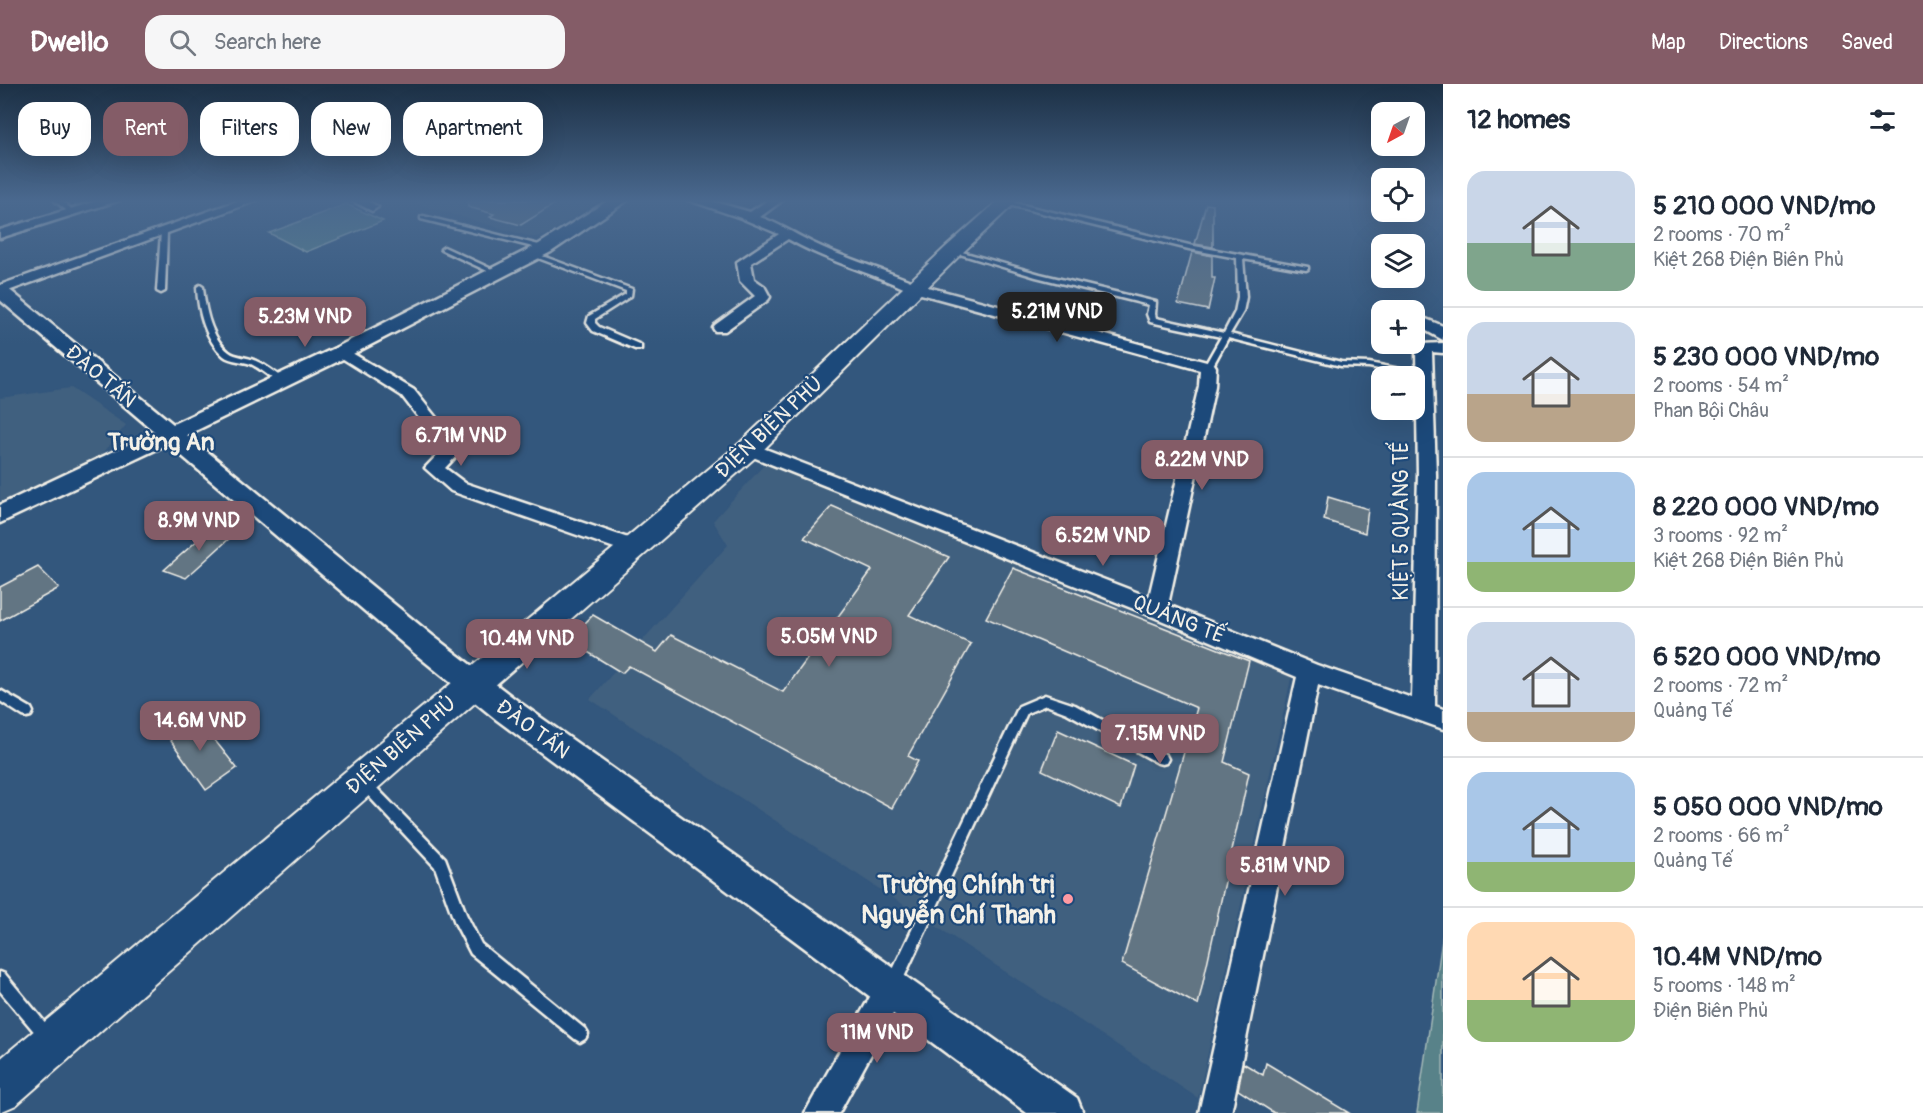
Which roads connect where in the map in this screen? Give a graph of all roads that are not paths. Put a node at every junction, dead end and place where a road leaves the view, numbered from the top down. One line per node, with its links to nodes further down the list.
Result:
1 (119, 248): 17 (street)
2 (163, 248): 18 (lane)
3 (529, 248): 10 (lane)
4 (544, 248): 10 (street)
5 (765, 248): 20 (street)
6 (815, 248): 16 (street)
7 (956, 248): 11 (main road, ĐIỆN BIÊN PHỦ)
8 (1197, 248): 12 (lane)
9 (444, 249): 14 (lane)
10 (539, 251): 14 (street); 23 (lane)
11 (953, 251): 16 (main road, ĐIỆN BIÊN PHỦ); 21 (lane)
12 (1240, 257): 13 (lane); 21 (lane)
13 (1306, 268)
14 (496, 273): 25 (street)
15 (200, 287): 29 (lane)
16 (915, 288): 27 (street); 31 (main road, ĐIỆN BIÊN PHỦ)
17 (0, 290): 30 (street, ĐÀO TẤN)
18 (161, 291)
19 (1425, 323): 22 (street)
20 (720, 328)
21 (1224, 335): 26 (lane); 27 (lane)
22 (1443, 335)
23 (638, 347)
24 (1443, 348): 28 (street, KIỆT 5 QUẢNG TẾ)
25 (342, 352): 29 (street); 33 (street)
26 (1374, 366)
27 (1208, 367): 34 (street)
28 (1425, 376): 39 (street, KIỆT 5 QUẢNG TẾ)
29 (281, 381): 30 (street)
30 (171, 434): 32 (street); 36 (street, ĐÀO TẤN)
31 (749, 448): 33 (main road, ĐIỆN BIÊN PHỦ); 34 (street, QUẢNG TẾ)
32 (0, 515)
33 (633, 547): 36 (main road, ĐIỆN BIÊN PHỦ)
34 (1157, 609): 35 (street, QUẢNG TẾ)
35 (1310, 672): 39 (street, QUẢNG TẾ); 50 (street)
36 (472, 684): 42 (main road, ĐIỆN BIÊN PHỦ); 44 (street, ĐÀO TẤN)
37 (0, 695): 38 (lane)
38 (27, 712)
39 (1423, 712): 40 (street, QUẢNG TẾ)
40 (1443, 719)
41 (1162, 759): 44 (lane)
42 (361, 779): 45 (lane); 46 (main road, ĐIỆN BIÊN PHỦ)
43 (0, 979): 46 (lane)
44 (891, 990): 48 (street); 49 (street, ĐÀO TẤN)
45 (580, 1034)
46 (53, 1044): 47 (main road, ĐIỆN BIÊN PHỦ)
47 (0, 1089)
48 (821, 1113)
49 (1062, 1113)
50 (1215, 1113)

